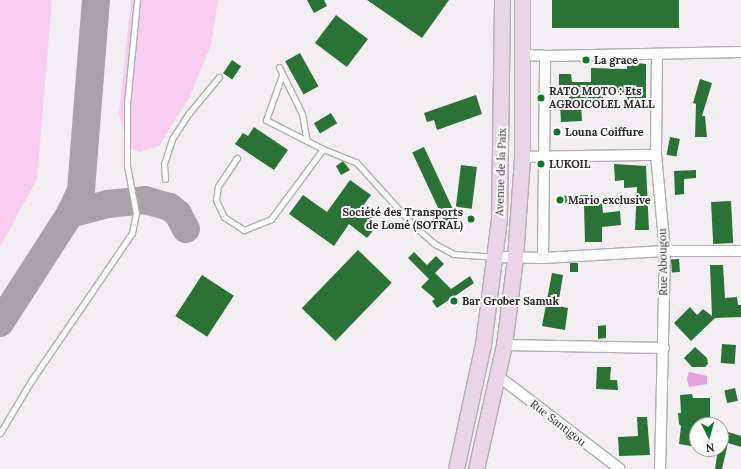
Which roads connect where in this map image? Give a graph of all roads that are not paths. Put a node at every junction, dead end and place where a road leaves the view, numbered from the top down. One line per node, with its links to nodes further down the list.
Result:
1 (137, 0): 26 (lane)
2 (502, 0): 20 (main road, Avenue de la Paix)
3 (522, 0): 6 (main road)
4 (741, 52): 5 (street)
5 (657, 54): 7 (street); 13 (street, Rue Abougou)
6 (522, 55): 7 (street); 15 (main road)
7 (545, 56): 14 (street)
8 (279, 67): 9 (lane)
9 (282, 75): 11 (lane); 11 (lane)
10 (219, 77): 17 (lane)
11 (307, 141): 12 (lane)
12 (323, 149): 16 (lane); 20 (lane)
13 (656, 154): 14 (street); 18 (street, Rue Abougou)
14 (546, 156): 15 (street); 22 (street)
15 (522, 157): 21 (main road)
16 (237, 158)
17 (165, 179)
18 (665, 251): 19 (street); 22 (street); 24 (street, Rue Abougou)
19 (741, 251)
20 (496, 257): 21 (street); 27 (main road, Avenue de la Paix)
21 (515, 258): 22 (street); 23 (main road)
22 (543, 258)
23 (504, 345): 24 (street); 25 (main road)
24 (664, 348): 30 (street, Rue Abougou)
25 (498, 376): 28 (main road); 29 (street, Rue Santigou)
26 (0, 433)
27 (456, 469)
28 (476, 469)
29 (620, 469)
30 (660, 469)

